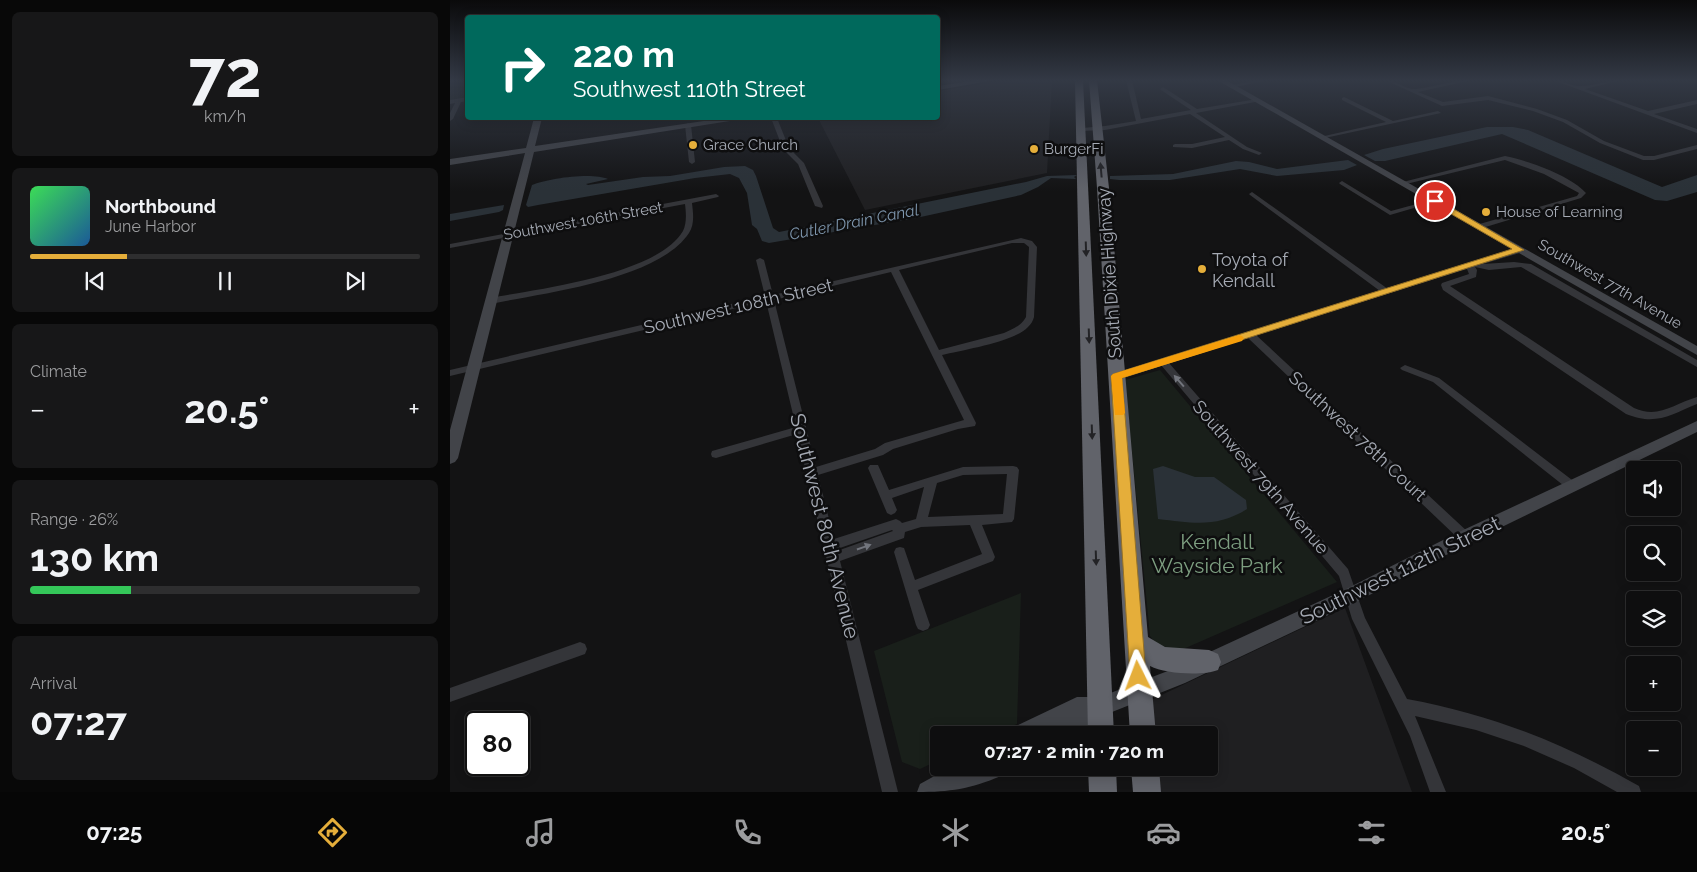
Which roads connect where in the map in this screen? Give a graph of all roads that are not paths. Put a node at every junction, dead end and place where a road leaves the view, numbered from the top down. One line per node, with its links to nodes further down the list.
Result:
1 (1087, 117): 17 (highway, South Dixie Highway)
2 (1091, 117): 17 (highway, South Dixie Highway)
3 (1138, 117): 14 (street)
4 (1164, 117): 14 (street)
5 (1202, 117): 19 (street)
6 (1285, 117): 20 (street, Southwest 77th Avenue)
7 (1380, 117): 15 (street)
8 (1420, 117): 15 (street)
9 (1555, 117): 22 (street)
10 (1660, 117): 18 (street)
11 (537, 120): 23 (street)
12 (722, 120): 16 (street)
13 (775, 120): 33 (street)
14 (1139, 122): 17 (street)
15 (1392, 123): 20 (street)
16 (688, 125): 23 (street); 26 (street)
17 (1090, 130): 54 (highway, South Dixie Highway, one-way to 17); 55 (highway, South Dixie Highway, one-way to 55)
18 (1697, 131)
19 (1230, 138): 21 (street); 24 (street)
20 (1322, 138): 28 (street, Southwest 77th Avenue)
21 (1175, 146)
22 (1697, 147)
23 (530, 149): 25 (street); 35 (street)
24 (1260, 153)
25 (450, 162)
26 (692, 162)
27 (1342, 183): 31 (street)
28 (1402, 183): 31 (street, Southwest 77th Avenue); 34 (street)
29 (1252, 194): 43 (street)
30 (716, 196): 32 (street, Southwest 106th Street)
31 (1435, 201): 34 (street, Southwest 77th Avenue)
32 (688, 202): 35 (street, Southwest 106th Street); 45 (street)
33 (819, 206)
34 (1479, 227): 37 (street, Southwest 77th Avenue)
35 (507, 235): 36 (street, Southwest 106th Street); 45 (street)
36 (450, 246)
37 (1520, 250): 39 (street); 47 (street, Southwest 77th Avenue)
38 (760, 260): 44 (street, Southwest 80th Avenue)
39 (1472, 265): 41 (street); 42 (street); 50 (street)
40 (894, 269): 44 (street, Southwest 108th Street); 48 (street); 48 (street, Southwest 108th Street)
41 (1448, 272): 42 (street); 43 (street)
42 (1457, 280): 56 (street)
43 (1388, 292): 46 (street)
44 (770, 299): 51 (street, Southwest 108th Street); 58 (street, Southwest 80th Avenue)
45 (490, 301): 51 (street)
46 (1250, 335): 49 (street); 69 (street, Southwest 78th Court)
47 (1697, 351)
48 (936, 354): 62 (street)
49 (1163, 362): 54 (street); 73 (street, Southwest 79th Avenue, one-way to 49)
50 (1697, 364)
51 (474, 368): 53 (street, Southwest 108th Street); 60 (street)
52 (1405, 368): 64 (street)
53 (450, 373)
54 (1116, 376): 55 (highway); 75 (highway, South Dixie Highway)
55 (1091, 384): 81 (highway, South Dixie Highway, one-way to 81)
56 (1697, 400)
57 (1697, 426): 64 (street, Southwest 112th Street)
58 (802, 428): 59 (street); 62 (street, Southwest 80th Avenue)
59 (716, 454)
60 (450, 458)
61 (874, 468): 65 (street)
62 (812, 473): 70 (street, Southwest 80th Avenue)
63 (932, 480): 65 (street); 67 (street); 68 (street)
64 (1572, 486): 69 (street, Southwest 112th Street)
65 (886, 496): 66 (street)
66 (891, 510)
67 (974, 520): 68 (street); 72 (street)
68 (921, 522): 70 (street)
69 (1465, 538): 73 (street, Southwest 112th Street)
70 (832, 552): 89 (street, Southwest 80th Avenue)
71 (900, 552): 72 (street)
72 (911, 587): 74 (street)
73 (1352, 595): 77 (street, Southwest 112th Street); 80 (street, Southwest 79th Avenue)
74 (923, 625)
75 (1136, 643): 77 (highway); 78 (highway, South Dixie Highway)
76 (580, 648): 79 (street)
77 (1209, 662): 78 (street, Southwest 112th Street)
78 (1139, 692): 81 (street, Southwest 112th Street); 85 (highway, South Dixie Highway)
79 (450, 695)
80 (1403, 706): 93 (street, Southwest 79th Avenue); 94 (street)
81 (1100, 707): 82 (street, Southwest 112th Street); 83 (street, Southwest 112th Street); 84 (highway, South Dixie Highway)
82 (1038, 726)
83 (1079, 726)
84 (1101, 726)
85 (1141, 726)
86 (954, 776): 90 (street)
87 (1102, 776): 91 (highway)
88 (1146, 776): 92 (highway)
89 (890, 792)
90 (928, 792)
91 (1103, 792)
92 (1147, 792)
93 (1438, 792)
94 (1633, 792)

